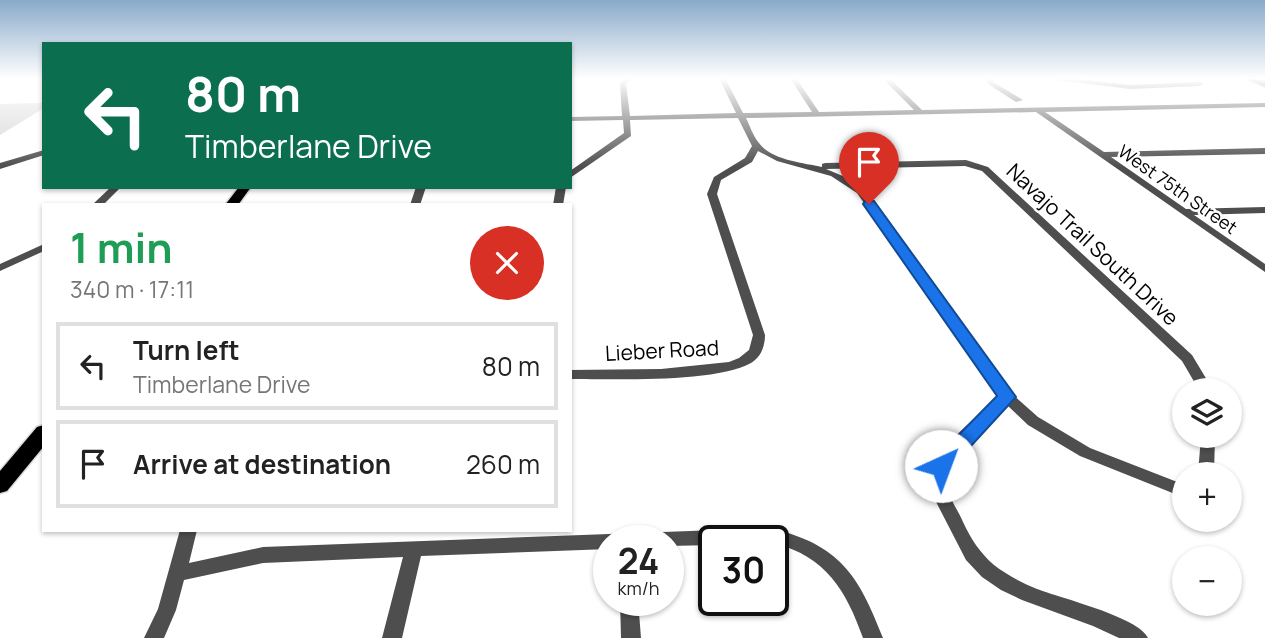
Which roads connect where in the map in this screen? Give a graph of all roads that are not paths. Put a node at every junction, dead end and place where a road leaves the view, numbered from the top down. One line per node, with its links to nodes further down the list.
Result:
1 (626, 108): 10 (street)
2 (735, 108): 9 (street)
3 (813, 108): 8 (street)
4 (916, 108): 7 (street)
5 (1120, 108): 6 (street)
6 (1038, 110): 7 (street); 15 (street, West 75th Street)
7 (920, 112): 8 (street)
8 (817, 114): 9 (street)
9 (740, 116): 10 (street); 12 (street)
10 (627, 118): 11 (street); 20 (street)
11 (572, 119)
12 (756, 146): 16 (street); 17 (street)
13 (1265, 151): 15 (street)
14 (42, 153): 18 (street)
15 (1102, 155): 26 (street, West 75th Street)
16 (795, 162): 17 (street); 19 (street)
17 (745, 163): 30 (street, Lieber Road)
18 (1, 165)
19 (843, 170): 31 (street, Navajo Trail South Drive); 32 (street)
20 (572, 175)
21 (115, 189): 23 (street)
22 (243, 189): 24 (main road)
23 (99, 203)
24 (233, 203)
25 (1265, 210): 26 (street)
26 (1184, 212): 29 (street, West 75th Street)
27 (42, 248): 28 (street)
28 (0, 268)
29 (1265, 269)
30 (572, 375)
31 (1200, 378)
32 (1007, 397): 35 (street); 46 (street)
33 (42, 434): 34 (main road)
34 (0, 485)
35 (1172, 487)
36 (188, 532): 40 (street)
37 (684, 537): 45 (street)
38 (593, 541): 39 (street)
39 (414, 548): 40 (street); 43 (street)
40 (177, 574): 42 (street)
41 (630, 616): 44 (street)
42 (154, 638)
43 (392, 638)
44 (631, 638)
45 (873, 638)
46 (1138, 638)

